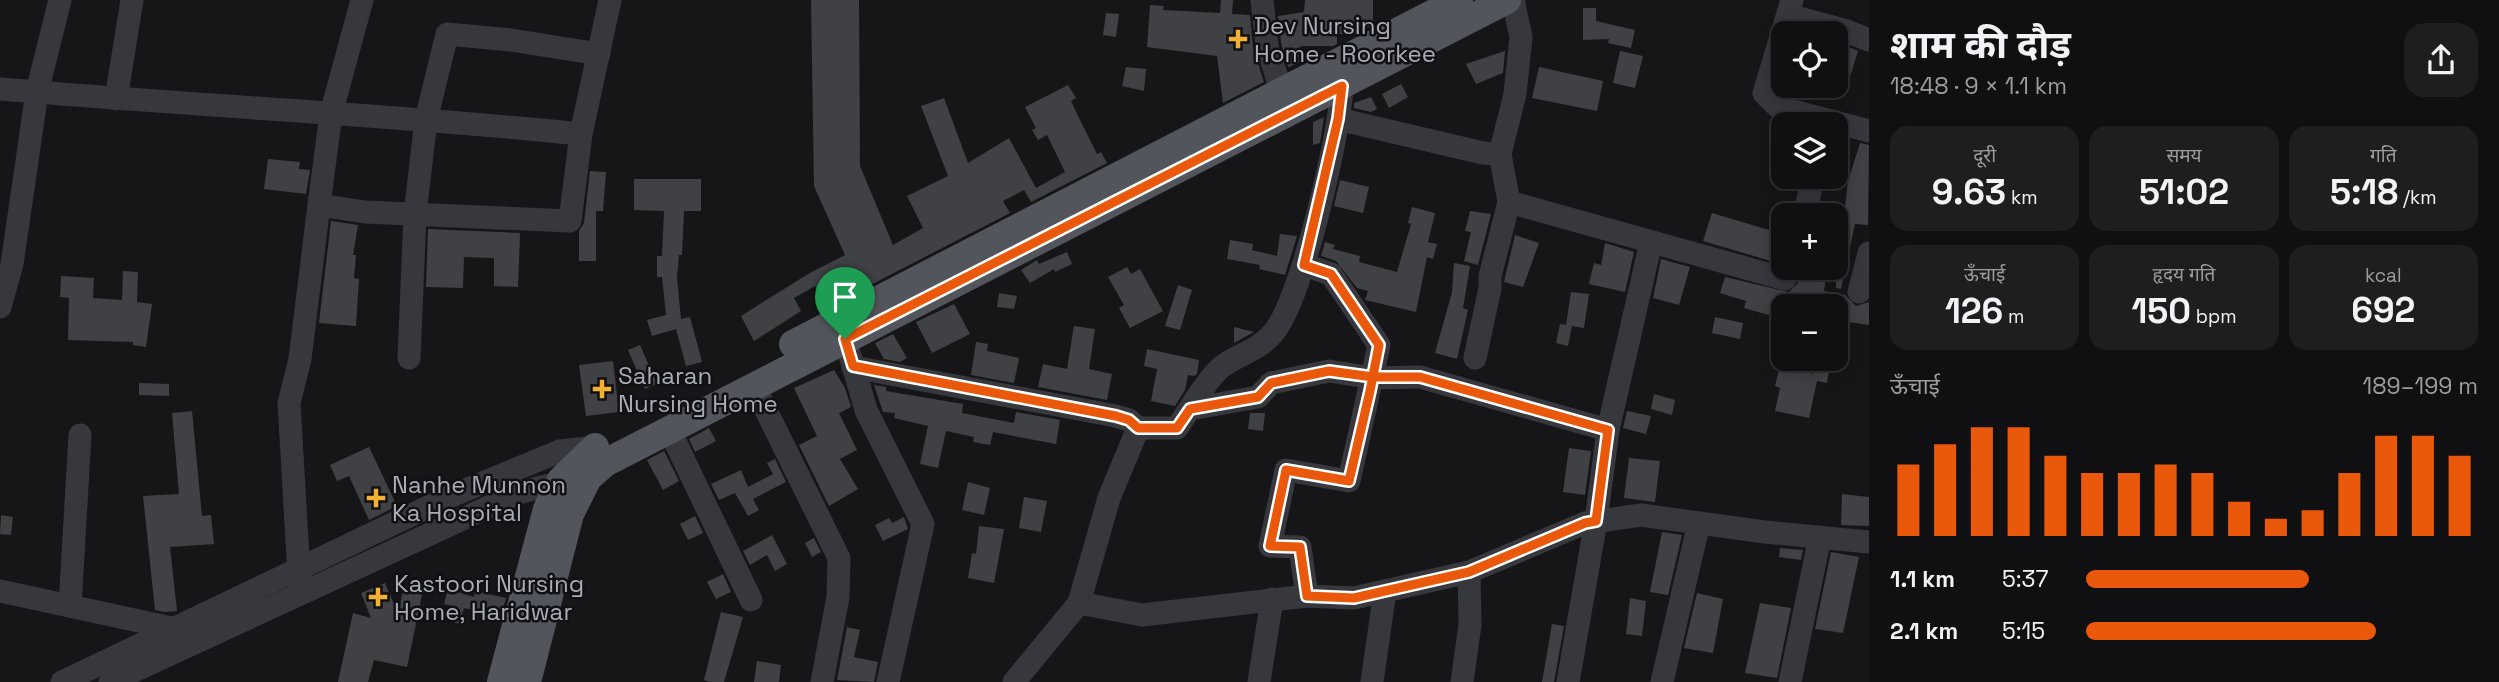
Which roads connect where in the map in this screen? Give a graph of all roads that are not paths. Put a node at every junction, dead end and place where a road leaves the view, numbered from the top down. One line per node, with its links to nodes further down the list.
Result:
1 (60, 0): 15 (street)
2 (132, 0): 16 (street)
3 (362, 0): 17 (street)
4 (610, 0): 11 (street)
5 (1262, 0): 14 (street)
6 (1507, 0): 12 (main road)
7 (1513, 0): 22 (street)
8 (1453, 1): 14 (main road)
9 (1790, 8): 10 (street); 20 (street)
10 (1869, 40)
11 (598, 54): 19 (street); 21 (street)
12 (1342, 86): 18 (street); 32 (main road)
13 (0, 89): 15 (street)
14 (1281, 90): 43 (main road)
15 (37, 92): 16 (street); 31 (street)
16 (116, 99): 17 (street)
17 (331, 114): 19 (street); 24 (street)
18 (1338, 119): 22 (street); 28 (street)
19 (426, 120): 21 (street); 25 (street)
20 (1869, 131)
21 (581, 134): 25 (street)
22 (1500, 154): 23 (street)
23 (1509, 202): 26 (street); 34 (street)
24 (319, 205): 25 (street); 49 (street)
25 (415, 214): 33 (street)
26 (1651, 242): 29 (street); 41 (street)
27 (1869, 253): 30 (street)
28 (1304, 265): 36 (street); 38 (street)
29 (1771, 275)
30 (1859, 292)
31 (0, 307)
32 (845, 339): 35 (street); 37 (main road)
33 (409, 358)
34 (1475, 358)
35 (853, 366): 39 (street); 66 (street)
36 (1373, 377): 38 (street); 41 (street); 54 (street)
37 (754, 386): 40 (main road); 65 (street)
38 (1190, 409): 39 (street)
39 (1138, 428): 57 (street)
40 (669, 429): 44 (main road); 56 (street)
41 (1608, 430): 45 (street)
42 (80, 435): 58 (street)
43 (596, 447): 44 (main road); 49 (street)
44 (575, 479): 53 (street); 63 (main road); 64 (main road)
45 (1596, 521): 46 (street); 50 (street); 71 (street)
46 (1699, 523): 47 (street); 72 (street)
47 (1820, 537): 48 (street); 73 (street)
48 (1869, 542)
49 (299, 568): 53 (street); 59 (street)
50 (1469, 572): 52 (street); 70 (street)
51 (0, 591): 58 (street)
52 (1385, 591): 54 (street); 69 (street)
53 (300, 593): 60 (street)
54 (1307, 596): 55 (street)
55 (1272, 599): 57 (street); 68 (street)
56 (751, 600)
57 (1079, 603): 67 (street)
58 (70, 606): 59 (street)
59 (174, 628): 60 (street); 61 (street)
60 (191, 644): 62 (street)
61 (62, 682)
62 (110, 682)
63 (501, 682)
64 (527, 682)
65 (822, 682)
66 (888, 682)
67 (1014, 682)
68 (1259, 682)
69 (1372, 682)
70 (1462, 682)
71 (1568, 682)
72 (1662, 682)
73 (1790, 682)

